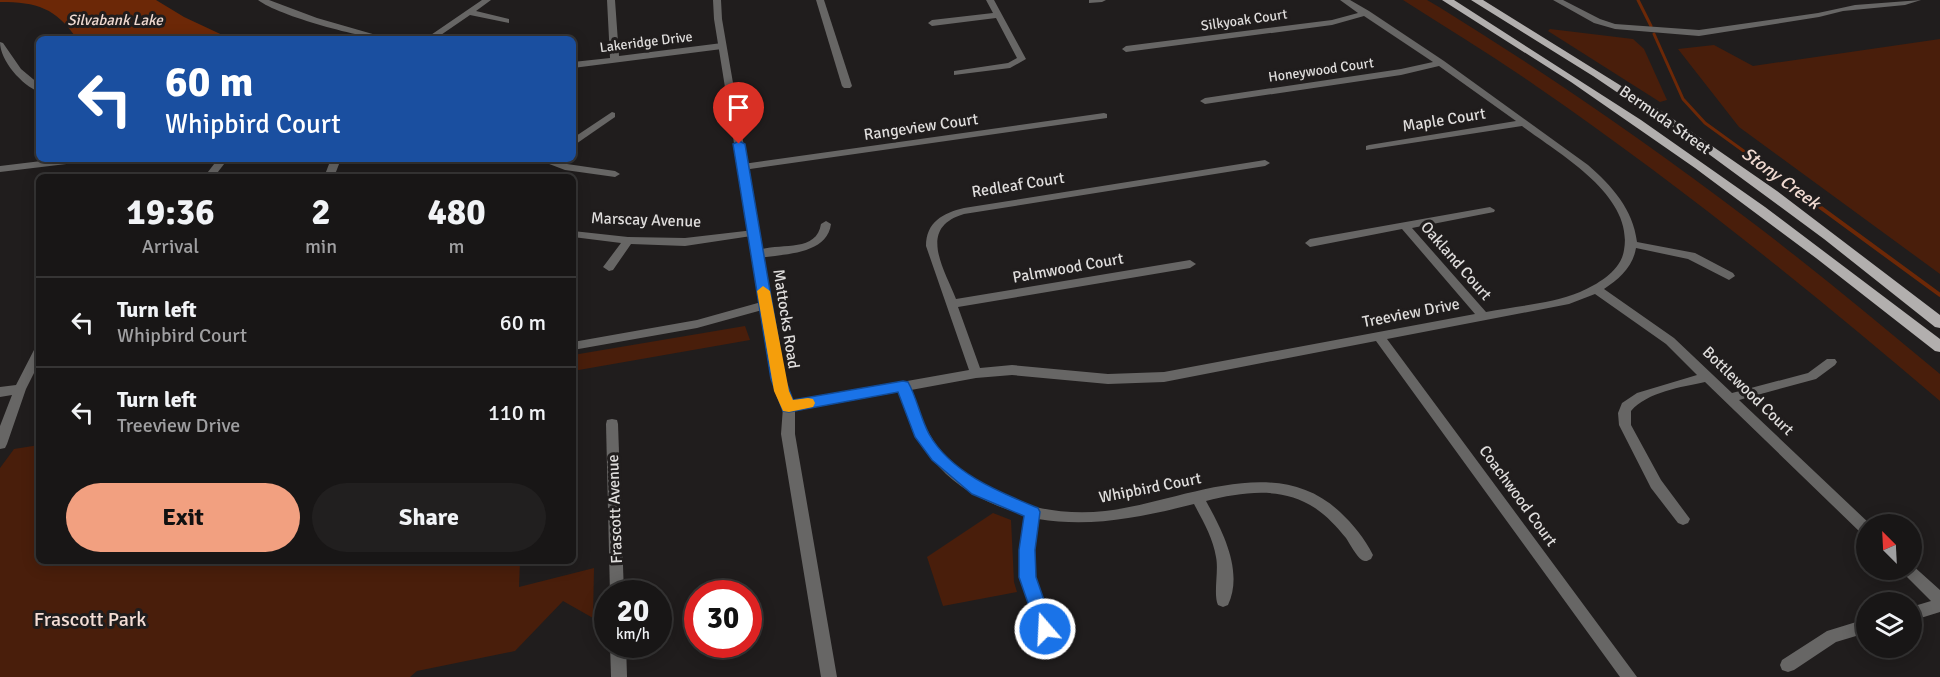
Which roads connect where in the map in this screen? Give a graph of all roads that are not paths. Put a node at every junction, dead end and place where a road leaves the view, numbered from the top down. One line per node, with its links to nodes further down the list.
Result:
1 (262, 0): 20 (street)
2 (487, 0): 15 (street)
3 (610, 0): 25 (street)
4 (727, 0): 13 (street)
5 (820, 0): 30 (street)
6 (990, 0): 17 (street)
7 (1102, 0): 14 (street)
8 (1344, 0): 16 (street)
9 (1447, 0): 64 (main road, Bermuda Street)
10 (1476, 0): 61 (main road, Bermuda Street)
11 (1557, 0): 12 (street)
12 (1917, 0)
13 (717, 1): 23 (street, Mattocks Road)
14 (1092, 1)
15 (469, 12): 18 (street); 21 (street)
16 (1366, 14): 24 (street, Silkyoak Court); 26 (street)
17 (999, 15): 19 (street); 28 (street)
18 (506, 21)
19 (932, 23)
20 (375, 36)
21 (433, 36)
22 (0, 45): 29 (street)
23 (722, 46): 25 (street, Lakeridge Drive); 41 (street, Mattocks Road)
24 (1126, 49)
25 (615, 60): 27 (street, Lakeridge Drive)
26 (1441, 63): 31 (street, Honeywood Court); 34 (street)
27 (576, 65)
28 (957, 73)
29 (36, 86)
30 (848, 86)
31 (1205, 101)
32 (612, 115): 35 (street)
33 (1104, 116): 41 (street, Rangeview Court)
34 (1524, 123): 36 (street, Maple Court); 52 (street)
35 (576, 141)
36 (1369, 148)
37 (58, 162): 42 (street)
38 (221, 162): 43 (street)
39 (553, 162): 44 (street)
40 (1265, 164): 58 (street, Redleaf Court)
41 (743, 167): 48 (street, Mattocks Road)
42 (0, 169)
43 (211, 174)
44 (615, 174)
45 (1490, 210): 47 (street, Oakland Court)
46 (826, 224): 53 (street)
47 (1405, 226): 51 (street, Oakland Court); 60 (street, Oakland Court)
48 (754, 233): 50 (street, Marscay Avenue); 53 (street, Mattocks Road)
49 (576, 234): 50 (street, Marscay Avenue)
50 (628, 240): 55 (street)
51 (1310, 243)
52 (1631, 244): 56 (street); 57 (street, Treeview Drive)
53 (758, 254): 59 (street, Mattocks Road)
54 (1190, 264): 58 (street, Palmwood Court)
55 (609, 267)
56 (1729, 276)
57 (1597, 290): 60 (street, Treeview Drive); 68 (street, Bottlewood Court)
58 (952, 304): 67 (street, Redleaf Court)
59 (765, 305): 63 (street); 73 (street, Mattocks Road)
60 (1483, 316): 62 (street, Treeview Drive)
61 (1940, 323)
62 (1379, 336): 67 (street, Treeview Drive); 93 (street, Coachwood Court)
63 (576, 345)
64 (1940, 348)
65 (36, 357): 70 (street)
66 (1831, 362): 72 (street)
67 (976, 373): 69 (street, Treeview Drive)
68 (1707, 377): 72 (street, Bottlewood Court); 78 (street)
69 (903, 386): 73 (street, Treeview Drive); 77 (street, Whipbird Court)
70 (20, 389): 71 (street); 75 (street)
71 (0, 392)
72 (1729, 398): 79 (street, Bottlewood Court)
73 (789, 407): 92 (street, Mattocks Road)
74 (612, 424): 81 (street, Frascott Avenue)
75 (0, 444)
76 (1198, 498): 77 (street, Whipbird Court); 80 (street, Whipbird Court); 83 (street)
77 (1032, 512): 87 (street)
78 (1683, 519)
79 (1856, 519)
80 (1366, 555)
81 (617, 580)
82 (1919, 580): 84 (street)
83 (1223, 600)
84 (1940, 600)
85 (1940, 605): 86 (street)
86 (1922, 611)
87 (1045, 629)
88 (1856, 629): 90 (street)
89 (618, 658): 91 (street)
90 (1788, 665)
91 (619, 677)
92 (829, 677)
93 (1629, 677)

